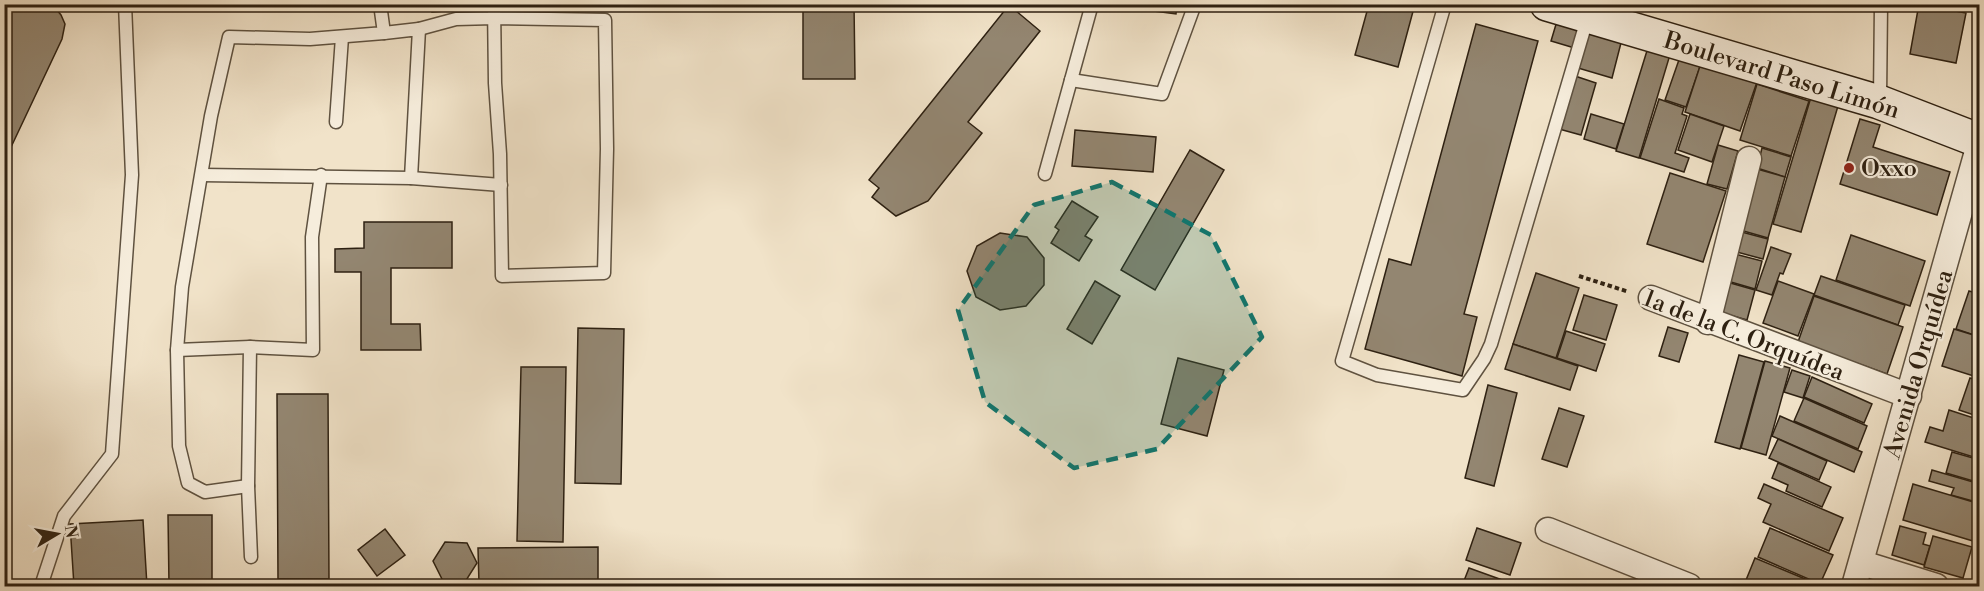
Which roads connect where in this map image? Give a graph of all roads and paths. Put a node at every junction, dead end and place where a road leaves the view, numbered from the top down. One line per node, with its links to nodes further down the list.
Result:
1 (125, 4): 34 (lane)
2 (380, 4): 12 (lane)
3 (494, 4): 10 (lane)
4 (1092, 4): 14 (lane)
5 (1195, 4): 14 (lane)
6 (1445, 4): 9 (lane)
7 (1548, 4): 9 (main road, Boulevard Paso Limón)
8 (1881, 4): 15 (lane)
9 (1588, 16): 15 (main road, Boulevard Paso Limón)
10 (494, 18): 11 (lane); 23 (lane); 23 (lane)
11 (419, 29): 12 (lane); 22 (lane)
12 (384, 33): 13 (lane)
13 (342, 37): 16 (lane); 20 (lane)
14 (1071, 80): 19 (lane)
15 (1880, 102): 17 (main road, Boulevard Paso Limón)
16 (336, 122)
17 (1980, 141): 29 (street, Avenida Orquídea)
18 (1749, 159): 26 (street)
19 (1045, 174)
20 (202, 175): 21 (lane); 28 (lane)
21 (321, 175): 22 (lane); 27 (lane)
22 (411, 178): 23 (lane)
23 (501, 184)
24 (1578, 276): 25 (path, 1a de la C. Orquídea)
25 (1651, 298): 26 (street, 1a de la C. Orquídea)
26 (1708, 321): 29 (street, 1a de la C. Orquídea)
27 (250, 347): 28 (lane); 30 (lane)
28 (177, 350): 30 (lane)
29 (1909, 396): 33 (street, Avenida Orquídea)
30 (248, 486): 32 (lane)
31 (1548, 530): 35 (street)
32 (252, 557)
33 (1862, 563): 36 (street, Avenida Orquídea); 37 (street)
34 (41, 586)
35 (1689, 586)
36 (1854, 586)
37 (1936, 586)

